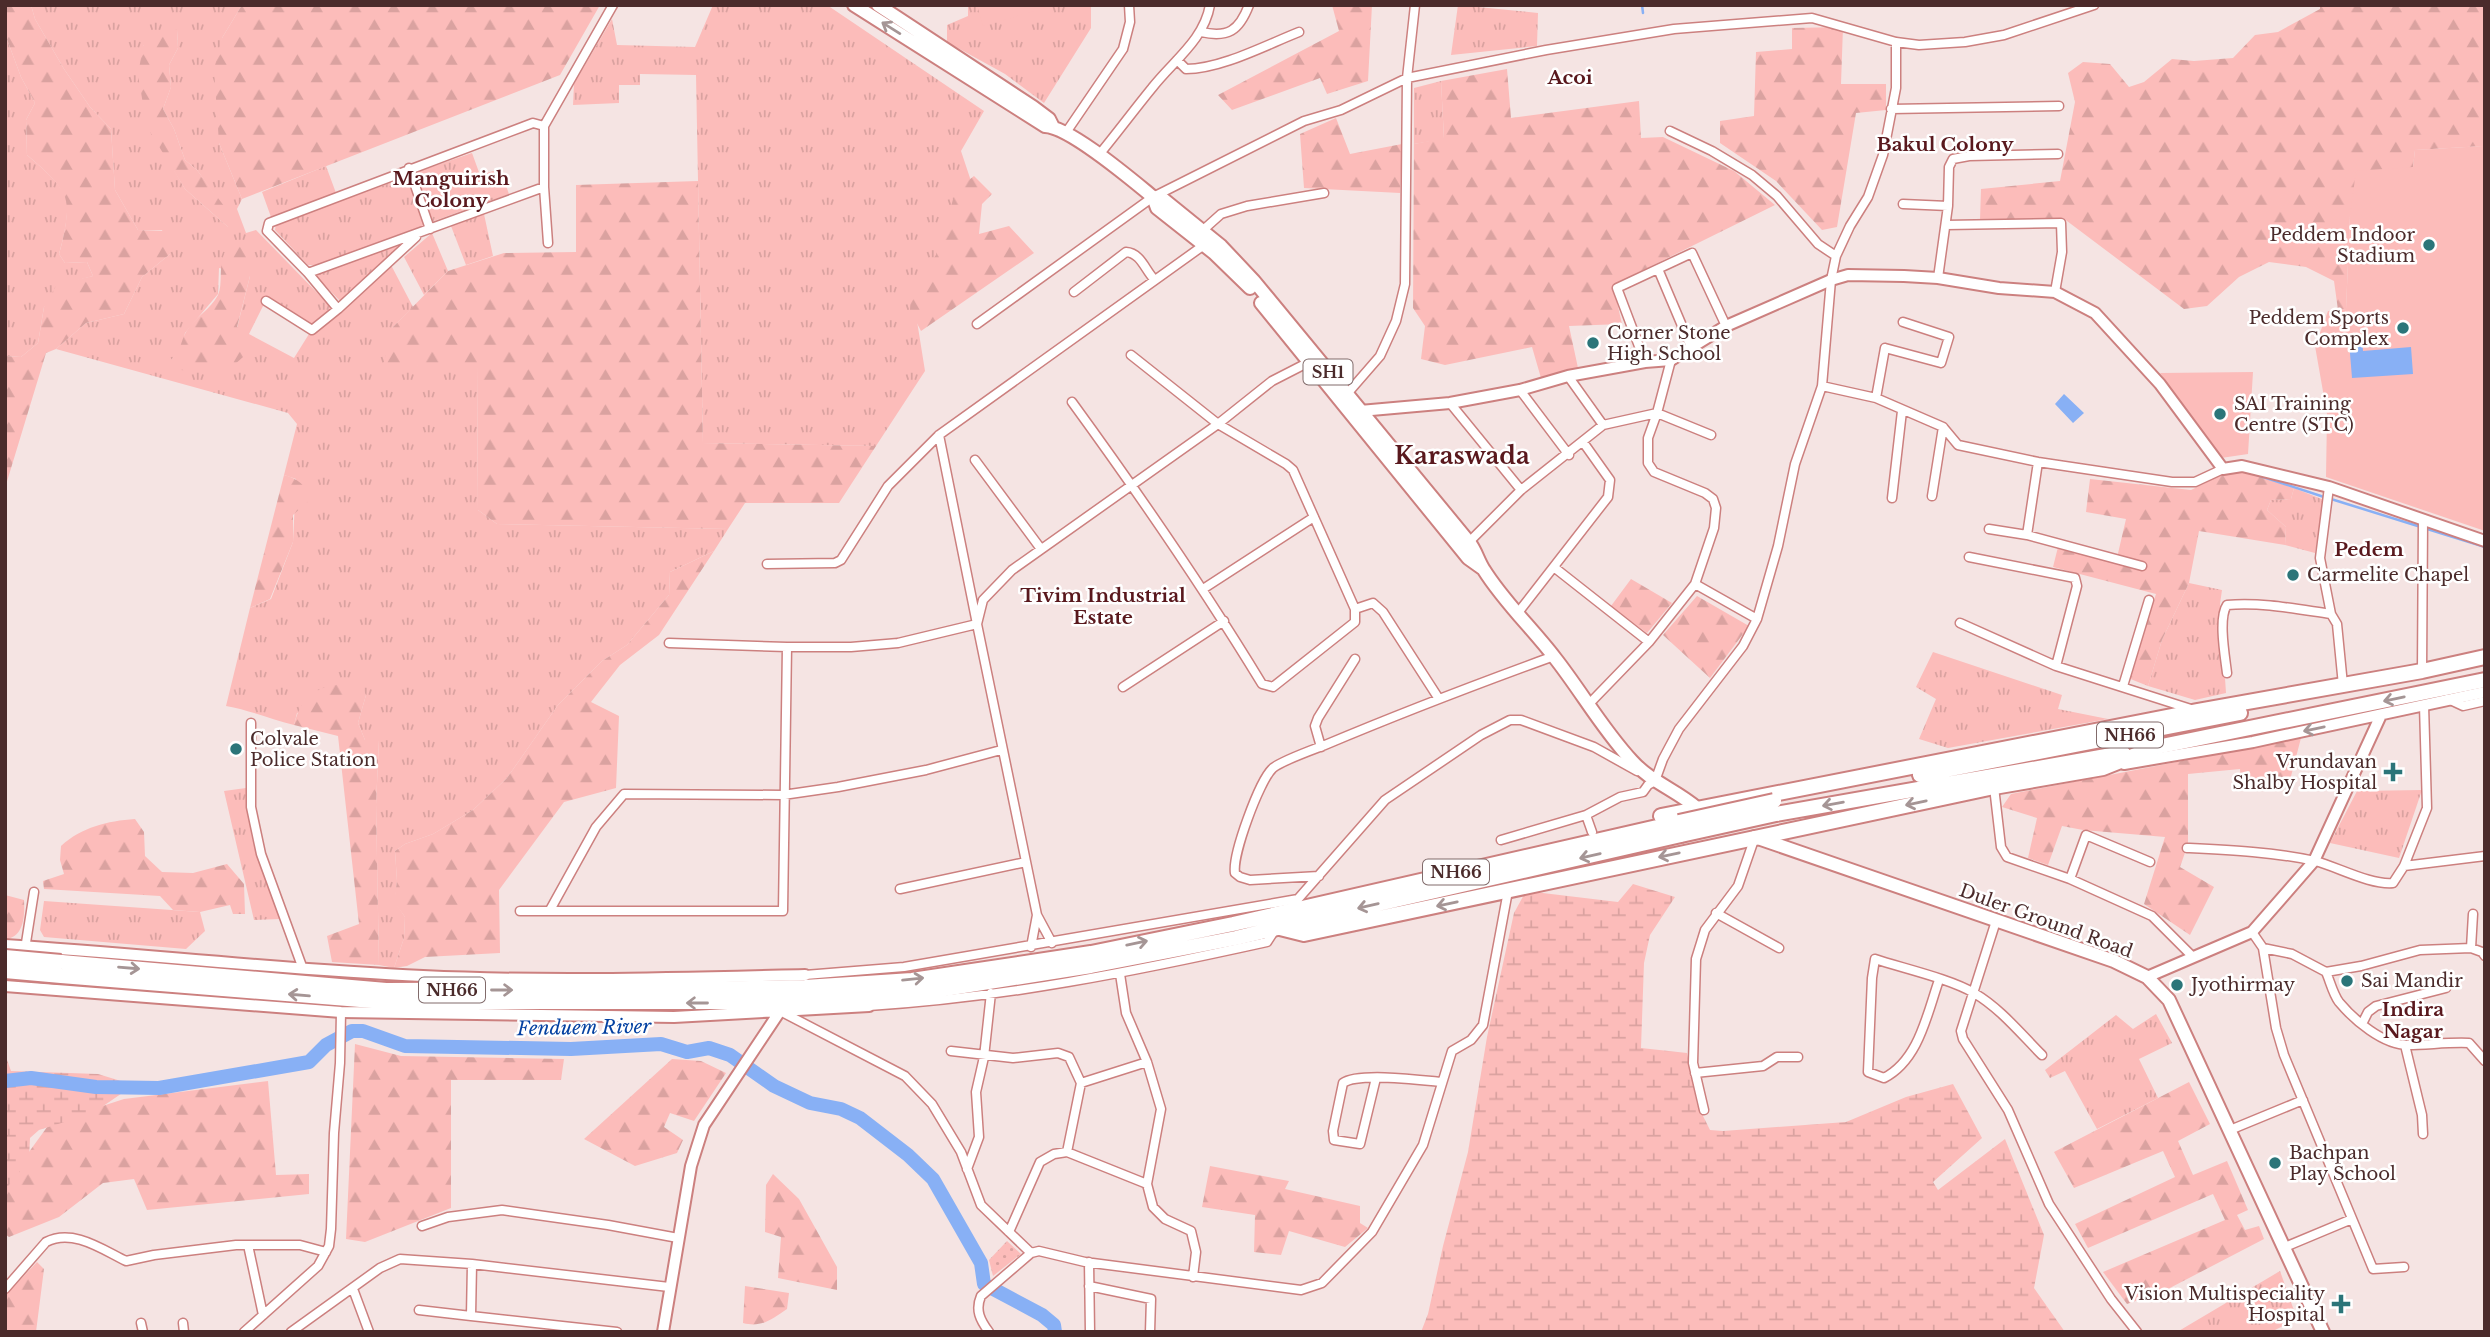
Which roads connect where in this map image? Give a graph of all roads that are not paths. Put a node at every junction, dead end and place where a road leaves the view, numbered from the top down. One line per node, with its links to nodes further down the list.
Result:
1 (613, 5): 16 (street)
2 (854, 5): 17 (main road, SH1, one-way to 2)
3 (877, 5): 17 (main road, SH1)
4 (1129, 5): 17 (street)
5 (1210, 5): 9 (street)
6 (1249, 5): 9 (street)
7 (1415, 5): 13 (street)
8 (2094, 5): 11 (street)
9 (1201, 32): 12 (street)
10 (1299, 32): 12 (street)
11 (1896, 42): 13 (street); 15 (street)
12 (1177, 60): 20 (street)
13 (1408, 78): 24 (street); 52 (street)
14 (2059, 106): 15 (street)
15 (1891, 109): 31 (street)
16 (544, 126): 21 (street); 22 (street)
17 (1059, 130): 20 (main road, SH1)
18 (1670, 131): 31 (street)
19 (2058, 153): 26 (street)
20 (1098, 156): 24 (main road, SH1)
21 (409, 168): 28 (street); 33 (street)
22 (544, 187): 28 (street); 30 (street)
23 (1324, 193): 29 (street)
24 (1153, 197): 29 (main road, SH1); 42 (street)
25 (1903, 204): 26 (street)
26 (1948, 206): 27 (street)
27 (1946, 225): 34 (street); 38 (street)
28 (425, 231): 33 (street); 40 (street)
29 (1203, 238): 35 (street); 46 (main road, SH1)
30 (548, 243)
31 (1836, 256): 36 (street)
32 (1658, 269): 43 (street); 44 (street); 48 (street)
33 (308, 273): 40 (street)
34 (1938, 278): 36 (street); 38 (street)
35 (1154, 279): 37 (street); 62 (street)
36 (1831, 280): 43 (street); 50 (street)
37 (1074, 292)
38 (2055, 292): 68 (street)
39 (266, 301): 40 (street)
40 (338, 309)
41 (1903, 322): 53 (street)
42 (977, 324)
43 (1726, 326): 44 (street)
44 (1691, 347): 47 (street)
45 (1131, 355): 59 (street)
46 (1312, 360): 52 (main road, SH1); 58 (main road, SH1); 59 (street)
47 (1671, 360): 48 (street); 57 (street)
48 (1645, 362): 49 (street)
49 (1568, 376): 51 (street); 60 (street)
50 (1822, 386): 53 (street); 92 (street)
51 (1520, 390): 55 (street); 65 (street)
52 (1347, 394): 58 (main road, SH1)
53 (1875, 398): 56 (street)
54 (1072, 402): 69 (street)
55 (1450, 402): 58 (street); 71 (street)
56 (1902, 411): 61 (street); 73 (street)
57 (1657, 412): 60 (street); 63 (street); 86 (street)
58 (1356, 413): 79 (main road, SH1); 84 (main road, SH1)
59 (1218, 424): 69 (street); 74 (street)
60 (1603, 425): 64 (street)
61 (1943, 427): 67 (street); 72 (street)
62 (939, 435): 82 (street); 95 (street)
63 (1711, 435)
64 (1583, 442): 65 (street); 85 (street)
65 (1569, 455): 71 (street)
66 (975, 460): 80 (street)
67 (2038, 462): 68 (street); 77 (street)
68 (2223, 469): 70 (street)
69 (1132, 485): 80 (street); 87 (street)
70 (2329, 487): 75 (street); 91 (street)
71 (1521, 491): 79 (street)
72 (1932, 496)
73 (1892, 498)
74 (1314, 517): 87 (street); 89 (street)
75 (2423, 519): 78 (street); 104 (street)
76 (1989, 529): 77 (street)
77 (2027, 535): 83 (street)
78 (2485, 541)
79 (1469, 542): 84 (main road, SH1)
80 (1041, 550): 95 (street)
81 (1969, 557): 103 (street)
82 (767, 564)
83 (2141, 566)
84 (1482, 568): 90 (main road, SH1)
85 (1555, 568): 90 (street); 96 (street)
86 (1695, 584): 92 (street); 96 (street)
87 (1203, 589): 93 (street)
88 (2149, 600): 108 (street)
89 (1355, 609): 93 (street); 111 (street)
90 (1517, 614): 99 (main road, SH1)
91 (2331, 614): 105 (street); 107 (street)
92 (1757, 620): 123 (street)
93 (1224, 621): 109 (street)
94 (1960, 622): 103 (street)
95 (977, 624): 98 (street); 121 (street)
96 (1649, 642): 114 (street)
97 (669, 643): 98 (street)
98 (787, 647): 125 (street)
99 (1554, 656): 111 (street); 114 (main road, SH1)
100 (2485, 657): 104 (highway)
101 (1355, 659): 119 (street)
102 (2485, 664): 128 (highway, NH66)
103 (2056, 666): 108 (street)
104 (2422, 671): 107 (highway)
105 (2227, 673)
106 (2485, 680): 120 (highway, NH66, one-way to 120)
107 (2343, 685): 116 (highway)
108 (2123, 686): 116 (street)
109 (1123, 687)
110 (2485, 692): 112 (street)
111 (1440, 699): 119 (street)
112 (2448, 699): 113 (street); 115 (street)
113 (2485, 701)
114 (1590, 704): 123 (main road, SH1)
115 (2424, 705): 117 (street); 139 (street)
116 (2197, 711): 126 (highway)
117 (2381, 715): 122 (street, one-way to 122); 136 (street)
118 (251, 723): 165 (street)
119 (1321, 747): 140 (street)
120 (2153, 748): 122 (highway); 128 (highway, NH66, one-way to 128)
121 (1001, 750): 125 (street); 137 (street)
122 (2103, 768): 124 (highway)
123 (1655, 782): 127 (main road, SH1); 129 (street); 140 (street)
124 (1994, 786): 131 (highway, one-way to 131); 141 (street)
125 (783, 795): 146 (street); 146 (street)
126 (1747, 798): 127 (highway); 131 (highway)
127 (1697, 808): 130 (highway); 133 (highway)
128 (1775, 808): 151 (highway, NH66, bridge)
129 (1586, 815): 130 (street); 132 (street)
130 (1592, 832): 145 (highway)
131 (1755, 836): 133 (highway); 148 (street); 152 (main road, Duler Ground Road)
132 (1501, 840)
133 (1704, 848): 143 (highway, one-way to 143)
134 (2187, 848): 136 (street)
135 (2485, 856): 139 (street)
136 (2314, 861): 139 (street); 153 (street)
137 (1026, 862): 142 (street); 150 (street)
138 (2150, 862): 141 (street)
139 (2404, 866)
140 (1318, 876): 145 (street)
141 (2070, 879): 163 (street)
142 (900, 889)
143 (1508, 891): 151 (highway, one-way to 151); 190 (street)
144 (34, 892): 156 (street)
145 (1298, 899): 151 (highway); 154 (street)
146 (550, 910): 147 (street)
147 (520, 911)
148 (1716, 913): 158 (street); 188 (street)
149 (2473, 914): 160 (street)
150 (1037, 915): 154 (street); 157 (street)
151 (1272, 921): 168 (street); 171 (highway, NH66, one-way to 151); 177 (highway, NH66)
152 (1996, 921): 169 (main road, Duler Ground Road); 175 (street)
153 (2252, 932): 159 (street); 163 (street)
154 (1052, 943): 157 (street)
155 (5, 945): 156 (street)
156 (26, 947): 165 (street); 173 (street)
157 (1031, 947): 171 (street)
158 (1779, 948)
159 (2263, 948): 167 (street); 192 (street)
160 (2472, 948): 161 (street); 167 (street)
161 (2485, 956)
162 (5, 957): 164 (highway, NH66, bridge)
163 (2193, 957): 169 (street)
164 (61, 969): 166 (highway, NH66, bridge); 171 (highway, NH66, one-way to 171); 177 (highway, NH66, one-way to 164)
165 (303, 969): 171 (street)
166 (5, 971)
167 (2326, 972): 180 (street)
168 (1120, 974): 176 (street); 187 (street)
169 (2147, 977): 194 (main road, Duler Ground Road)
170 (1939, 979): 170 (street); 175 (street)
171 (805, 981)
172 (5, 986): 173 (street)
173 (21, 987): 179 (street)
174 (2446, 988): 180 (street)
175 (1973, 992): 183 (street); 226 (street)
176 (991, 993): 177 (street); 184 (street)
177 (868, 1001): 178 (street)
178 (780, 1011): 179 (street); 197 (street); 202 (street)
179 (341, 1018): 205 (street)
180 (2362, 1024): 181 (street)
181 (2405, 1045): 186 (street); 195 (street)
182 (951, 1051): 184 (street)
183 (2042, 1055)
184 (984, 1057): 191 (street); 197 (street)
185 (1798, 1057): 188 (street)
186 (2485, 1061)
187 (1147, 1062): 191 (street); 198 (street)
188 (1695, 1073): 193 (street)
189 (1376, 1078): 189 (street); 190 (street)
190 (1441, 1082): 210 (street)
191 (1081, 1083): 196 (street)
192 (2303, 1100): 194 (street); 199 (street)
193 (1704, 1110)
194 (2230, 1130): 204 (main road, Duler Ground Road)
195 (2423, 1134)
196 (1067, 1153): 198 (street); 201 (street)
197 (967, 1169): 201 (street)
198 (1147, 1184): 210 (street)
199 (2352, 1219): 204 (street); 209 (street)
200 (422, 1226): 202 (street)
201 (1009, 1233): 206 (street)
202 (678, 1238): 212 (street)
203 (248, 1245): 205 (street); 213 (street); 216 (street)
204 (2285, 1247): 227 (main road, Duler Ground Road)
205 (326, 1252): 216 (street)
206 (1031, 1253): 207 (street); 223 (street)
207 (1089, 1262): 210 (street); 211 (street)
208 (472, 1264): 212 (street); 214 (street); 217 (street)
209 (2404, 1267)
210 (1193, 1277)
211 (1089, 1286): 224 (street); 225 (street)
212 (669, 1287): 222 (street)
213 (5, 1289)
214 (353, 1289): 218 (street); 220 (street)
215 (419, 1310): 217 (street)
216 (263, 1315): 219 (street)
217 (471, 1316): 221 (street)
218 (293, 1331)
219 (244, 1332)
220 (369, 1332)
221 (617, 1332)
222 (663, 1332)
223 (989, 1332)
224 (1090, 1332)
225 (1150, 1332)
226 (2137, 1332)
227 (2323, 1332)

